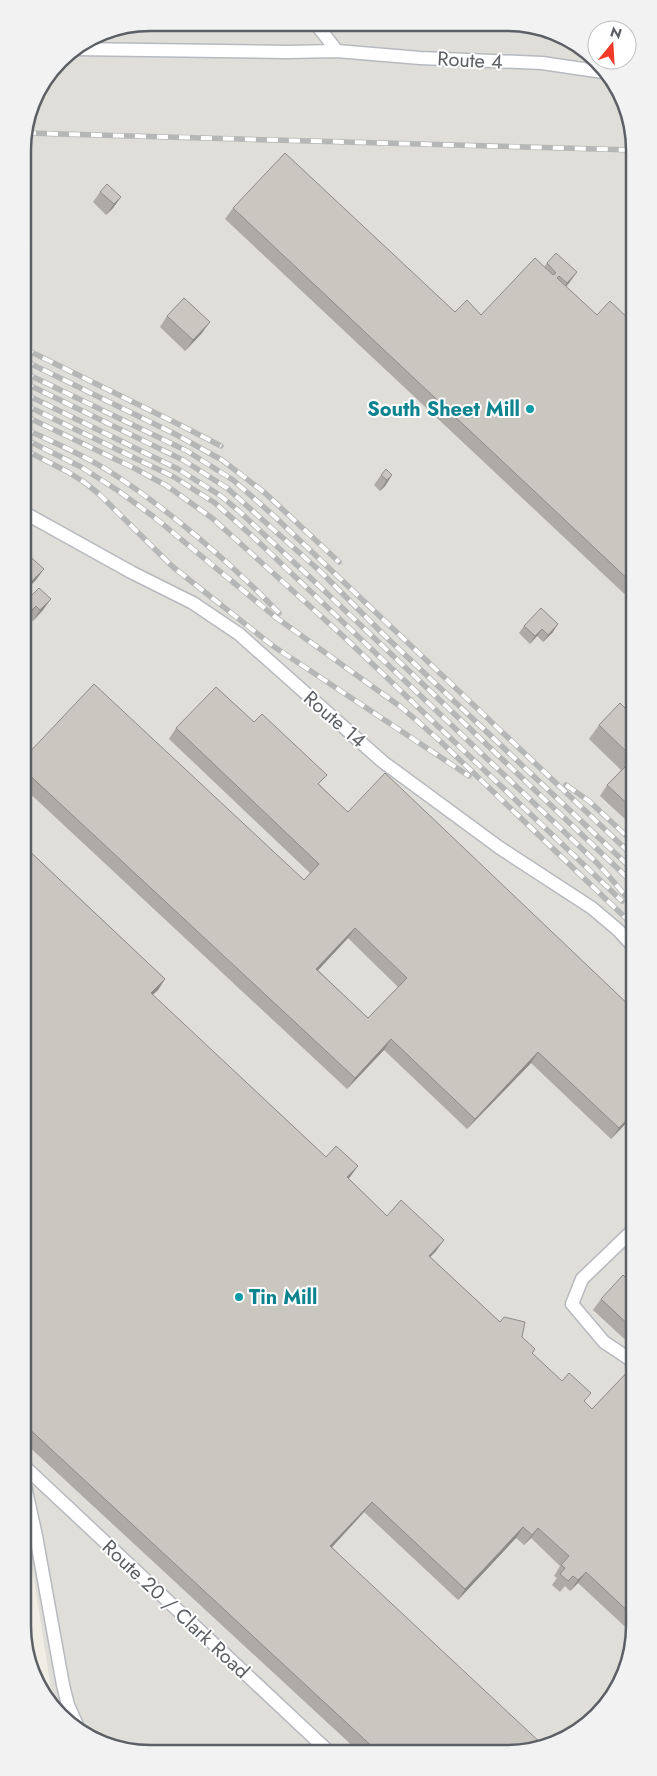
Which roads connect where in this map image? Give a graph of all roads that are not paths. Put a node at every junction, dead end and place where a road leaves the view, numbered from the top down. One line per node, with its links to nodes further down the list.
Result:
1 (321, 31): 5 (street)
2 (97, 44): 4 (lane)
3 (87, 49): 4 (street, Route 4)
4 (101, 50): 5 (street, Route 4)
5 (337, 51): 6 (street, Route 4)
6 (595, 71)
7 (32, 517): 8 (street, Route 14)
8 (625, 938)
9 (625, 1237): 10 (street)
10 (625, 1356)
11 (31, 1473): 14 (street, Route 20 / Clark Road)
12 (31, 1514): 13 (street)
13 (73, 1716)
14 (322, 1745)

